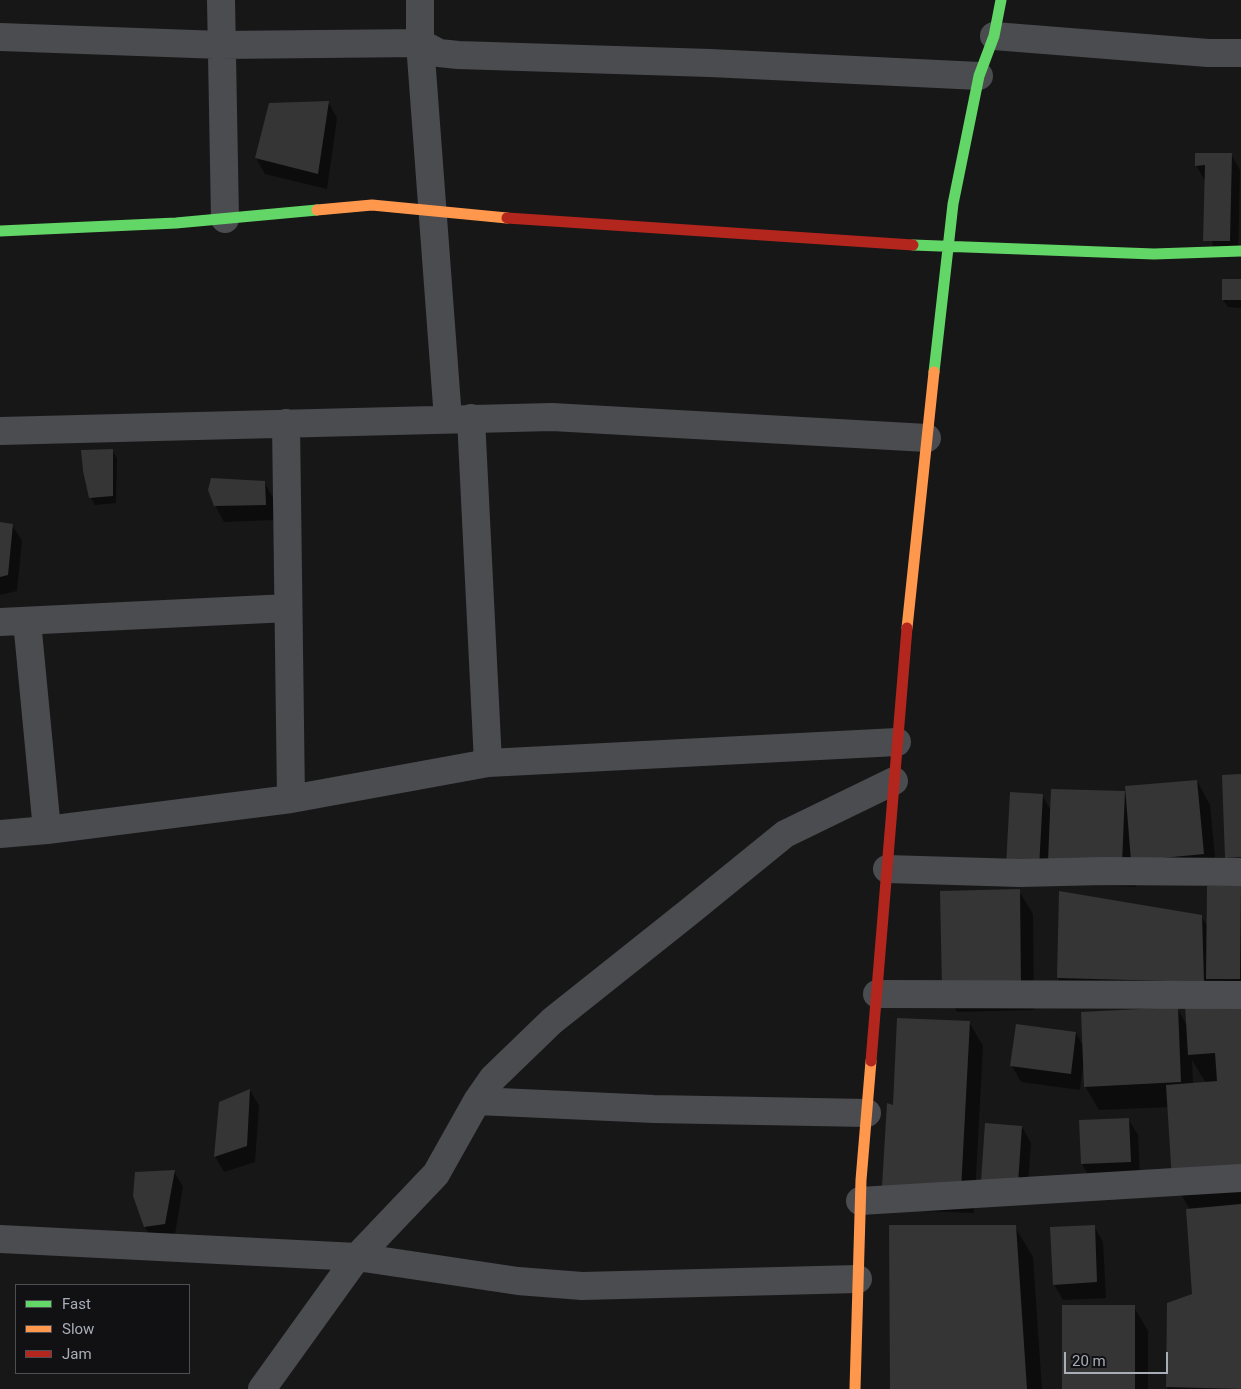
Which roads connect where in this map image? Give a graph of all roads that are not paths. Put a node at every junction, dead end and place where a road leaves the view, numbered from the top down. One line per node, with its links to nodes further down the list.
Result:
1 (221, 0): 7 (street)
2 (420, 0): 6 (street)
3 (1001, 0): 4 (street)
4 (994, 36): 8 (street); 9 (street)
5 (0, 37): 7 (street)
6 (420, 43): 7 (street); 9 (street); 10 (street)
7 (221, 45): 11 (street)
8 (1241, 53)
9 (979, 76): 13 (street)
10 (431, 212): 11 (street); 13 (street); 15 (street)
11 (225, 219): 12 (street)
12 (0, 231)
13 (948, 247): 14 (street); 18 (street)
14 (1241, 251)
15 (459, 419): 16 (street); 18 (street); 23 (street)
16 (286, 422): 17 (street); 19 (street)
17 (0, 431)
18 (927, 438): 22 (street)
19 (288, 608): 20 (street); 25 (street)
20 (27, 621): 21 (street); 26 (street)
21 (0, 622)
22 (897, 742): 23 (street); 24 (street)
23 (488, 763): 25 (street)
24 (894, 781): 28 (street); 32 (street)
25 (291, 799): 26 (street)
26 (47, 830): 27 (street)
27 (0, 834)
28 (887, 869): 29 (street); 30 (street)
29 (1241, 872)
30 (876, 994): 31 (street); 33 (street)
31 (1241, 995)
32 (477, 1101): 33 (street); 37 (street)
33 (867, 1113): 35 (street)
34 (1241, 1178): 35 (street)
35 (860, 1201): 38 (street)
36 (0, 1239): 37 (street)
37 (357, 1257): 38 (street); 39 (street)
38 (858, 1279): 40 (street)
39 (262, 1389)
40 (855, 1389)

